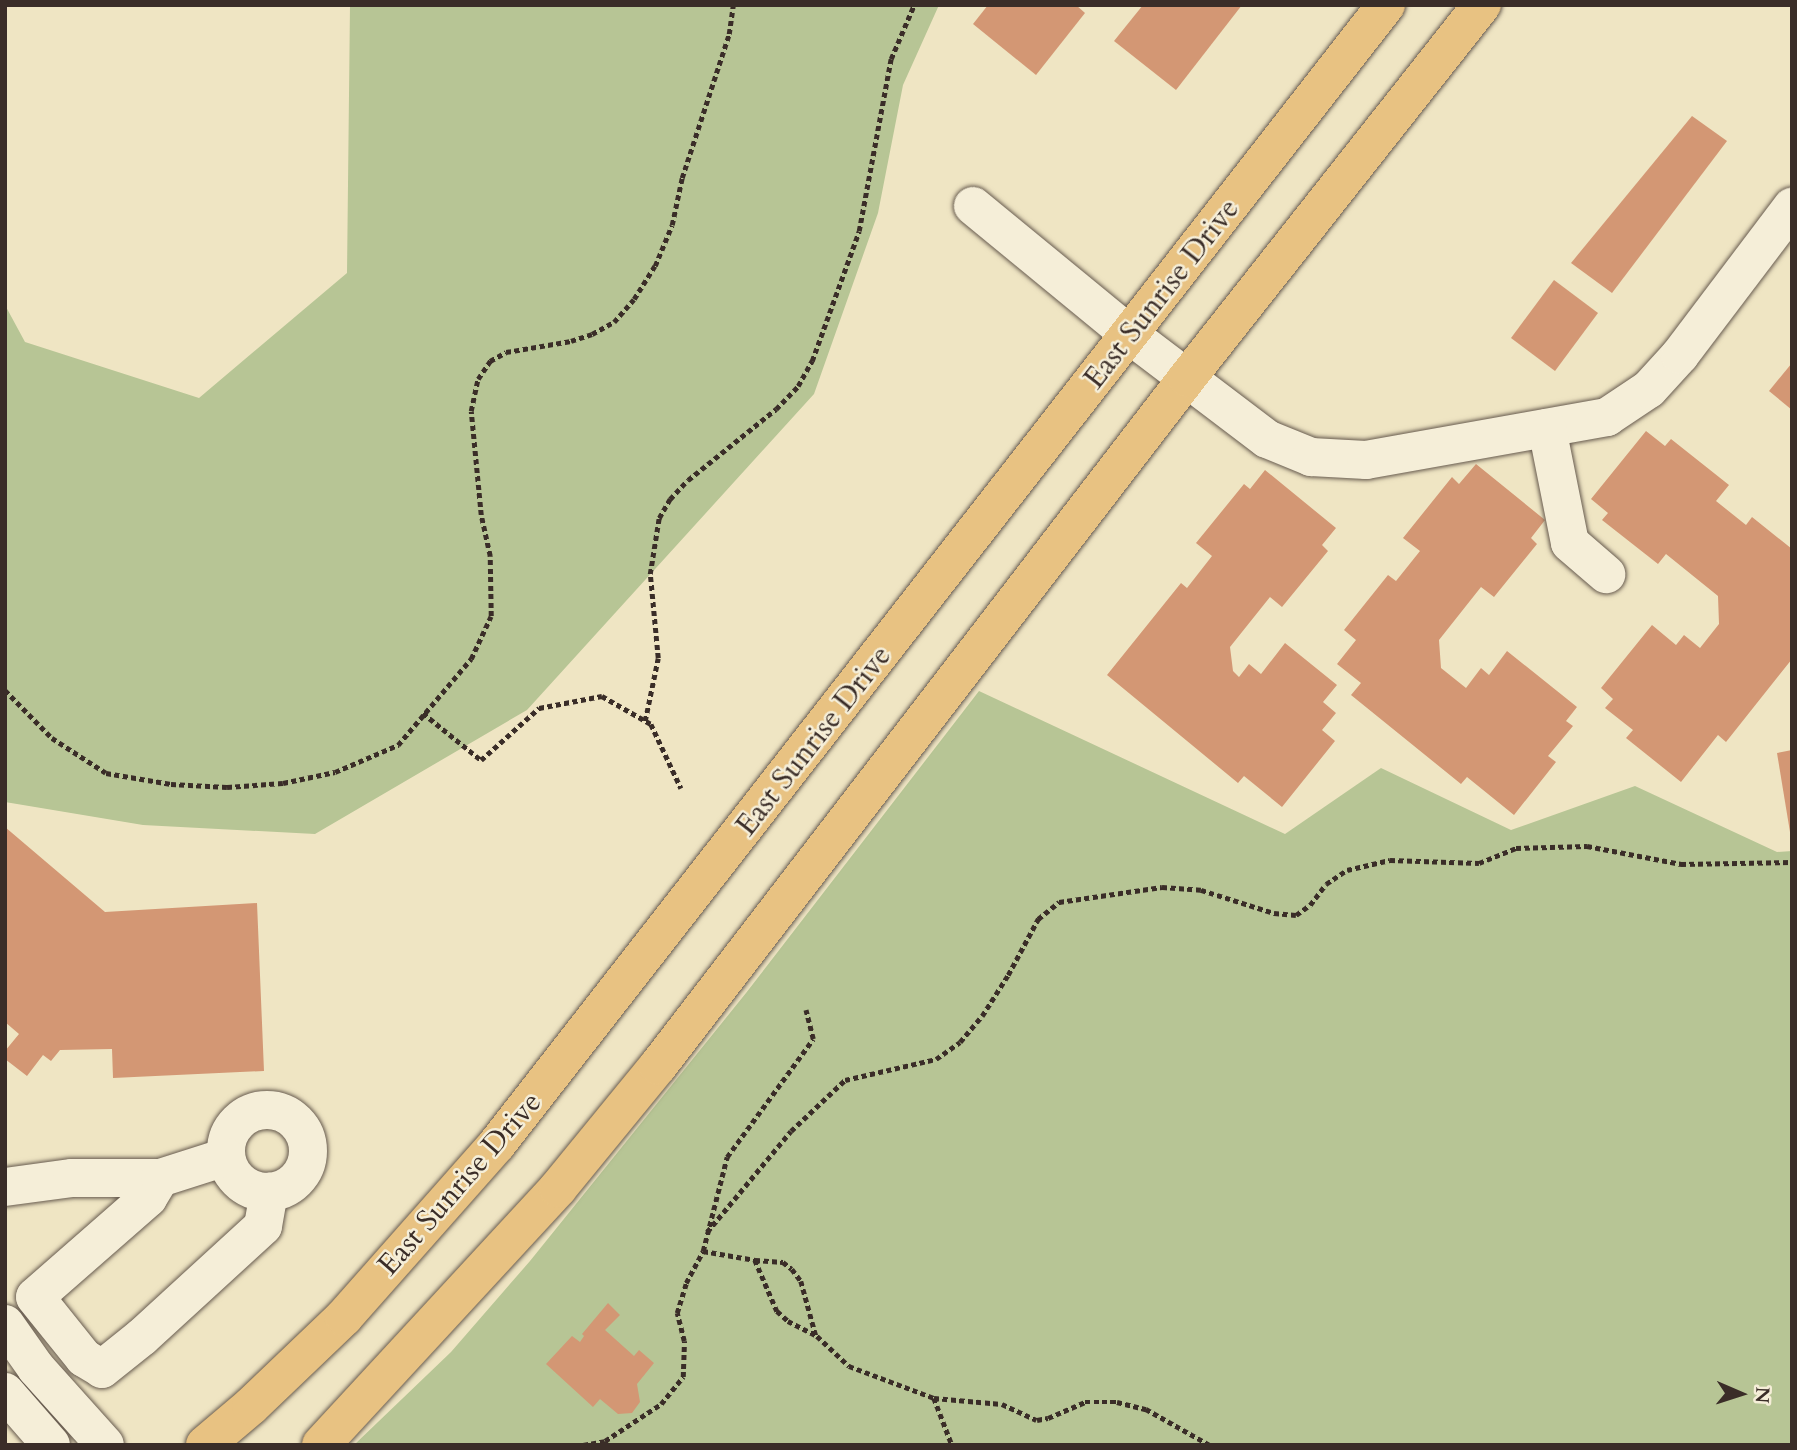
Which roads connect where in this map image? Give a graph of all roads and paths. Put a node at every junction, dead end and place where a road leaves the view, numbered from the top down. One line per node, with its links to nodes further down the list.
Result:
1 (733, 5): 12 (path)
2 (914, 5): 13 (path)
3 (1386, 5): 7 (main road, East Sunrise Drive)
4 (1482, 5): 8 (main road)
5 (973, 206): 7 (lane)
6 (1792, 207): 9 (lane)
7 (1130, 335): 8 (lane); 31 (main road, East Sunrise Drive)
8 (1187, 378): 9 (lane); 32 (main road)
9 (1547, 428): 10 (lane)
10 (1606, 573)
11 (5, 690): 12 (path)
12 (423, 713): 13 (path)
13 (645, 721): 14 (path)
14 (681, 788)
15 (1792, 862): 21 (path)
16 (806, 1010): 21 (path)
17 (226, 1157): 18 (lane); 20 (lane); 20 (lane)
18 (160, 1178): 19 (lane); 20 (lane)
19 (5, 1187)
20 (269, 1192)
21 (707, 1233): 22 (path)
22 (703, 1251): 23 (path); 28 (path)
23 (755, 1260): 25 (path); 25 (path)
24 (5, 1324): 30 (lane)
25 (817, 1336): 27 (path)
26 (5, 1392): 29 (lane)
27 (934, 1398): 34 (path); 35 (path)
28 (606, 1443): 33 (path)
29 (51, 1445)
30 (105, 1445)
31 (205, 1445)
32 (321, 1445)
33 (583, 1445)
34 (952, 1445)
35 (1210, 1445)

